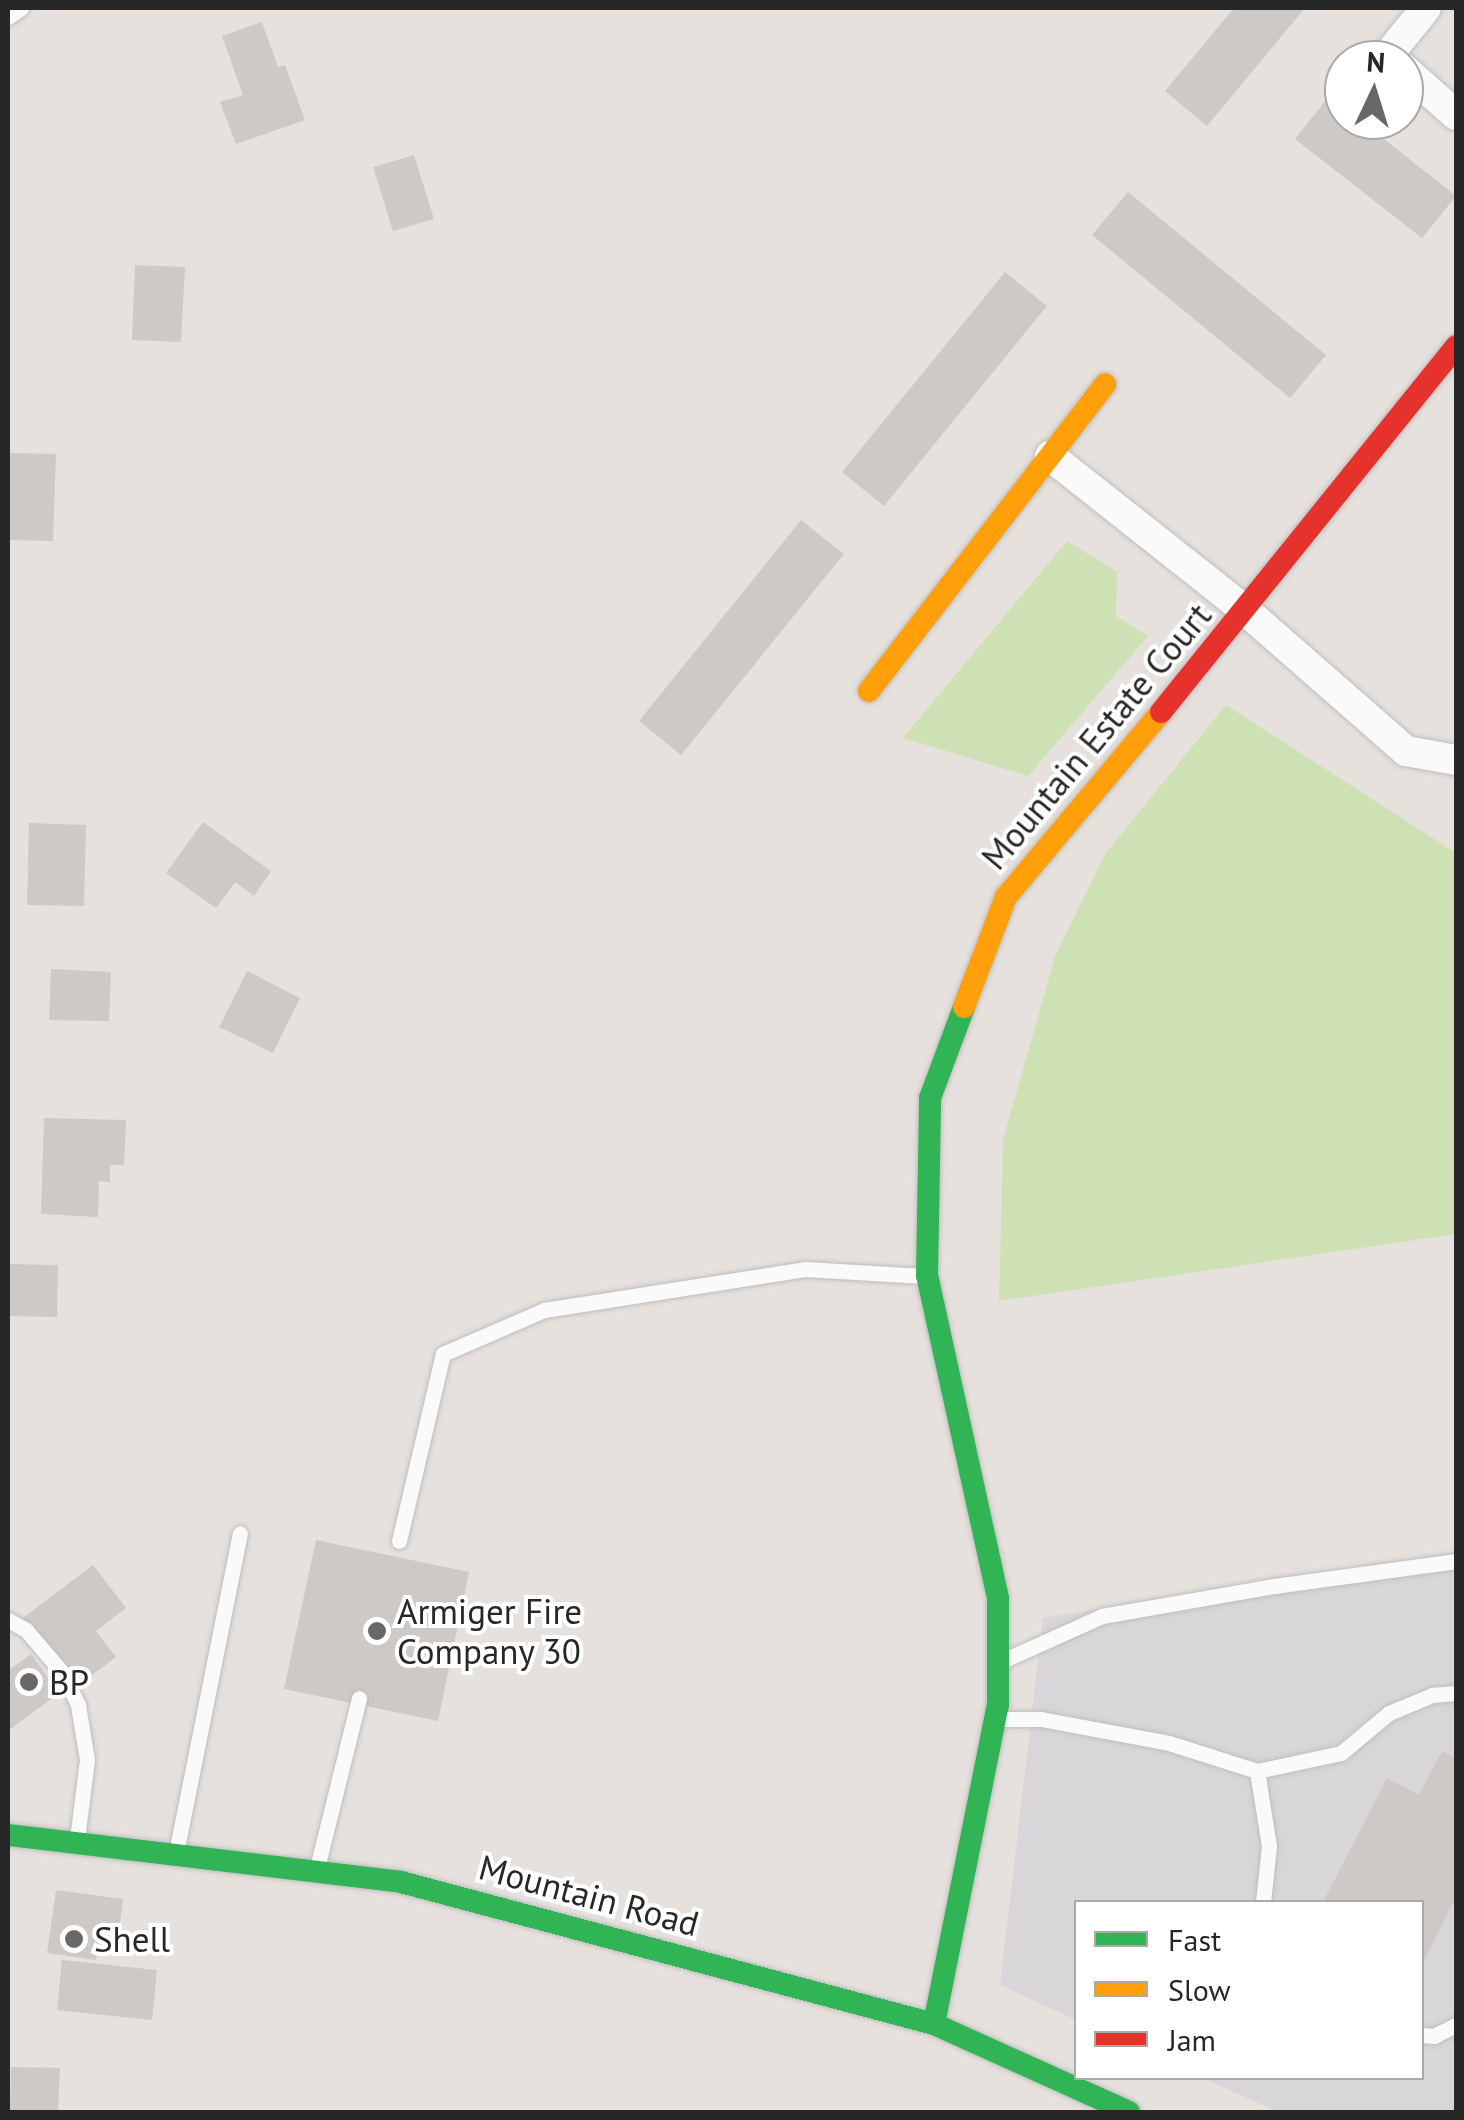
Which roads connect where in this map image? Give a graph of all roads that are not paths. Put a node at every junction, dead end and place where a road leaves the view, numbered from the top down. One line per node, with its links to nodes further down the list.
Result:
1 (21, 8): 3 (lane)
2 (1426, 8): 4 (street)
3 (8, 17)
4 (1400, 40)
5 (1424, 87): 6 (street)
6 (1456, 115)
7 (1456, 346): 10 (street, Mountain Estate Court)
8 (1105, 384): 9 (street)
9 (1050, 456): 10 (street); 11 (street)
10 (1246, 610): 12 (street); 13 (street, Mountain Estate Court)
11 (868, 691)
12 (1456, 760)
13 (926, 1276): 15 (lane); 18 (street, Mountain Estate Court)
14 (240, 1533): 25 (lane)
15 (399, 1542)
16 (1456, 1561): 18 (lane)
17 (8, 1620): 24 (lane)
18 (998, 1663): 21 (street, Mountain Estate Court)
19 (1456, 1693): 22 (lane)
20 (359, 1698): 26 (lane)
21 (996, 1712): 22 (lane); 28 (street, Mountain Estate Court)
22 (1257, 1771): 27 (lane)
23 (8, 1835): 24 (street, Mountain Road)
24 (76, 1843): 25 (street, Mountain Road)
25 (175, 1855): 26 (street, Mountain Road)
26 (316, 1872): 28 (street, Mountain Road)
27 (1263, 1900)
28 (934, 2024): 31 (street, Mountain Road)
29 (1456, 2025): 30 (lane)
30 (1424, 2035)
31 (1129, 2112)

